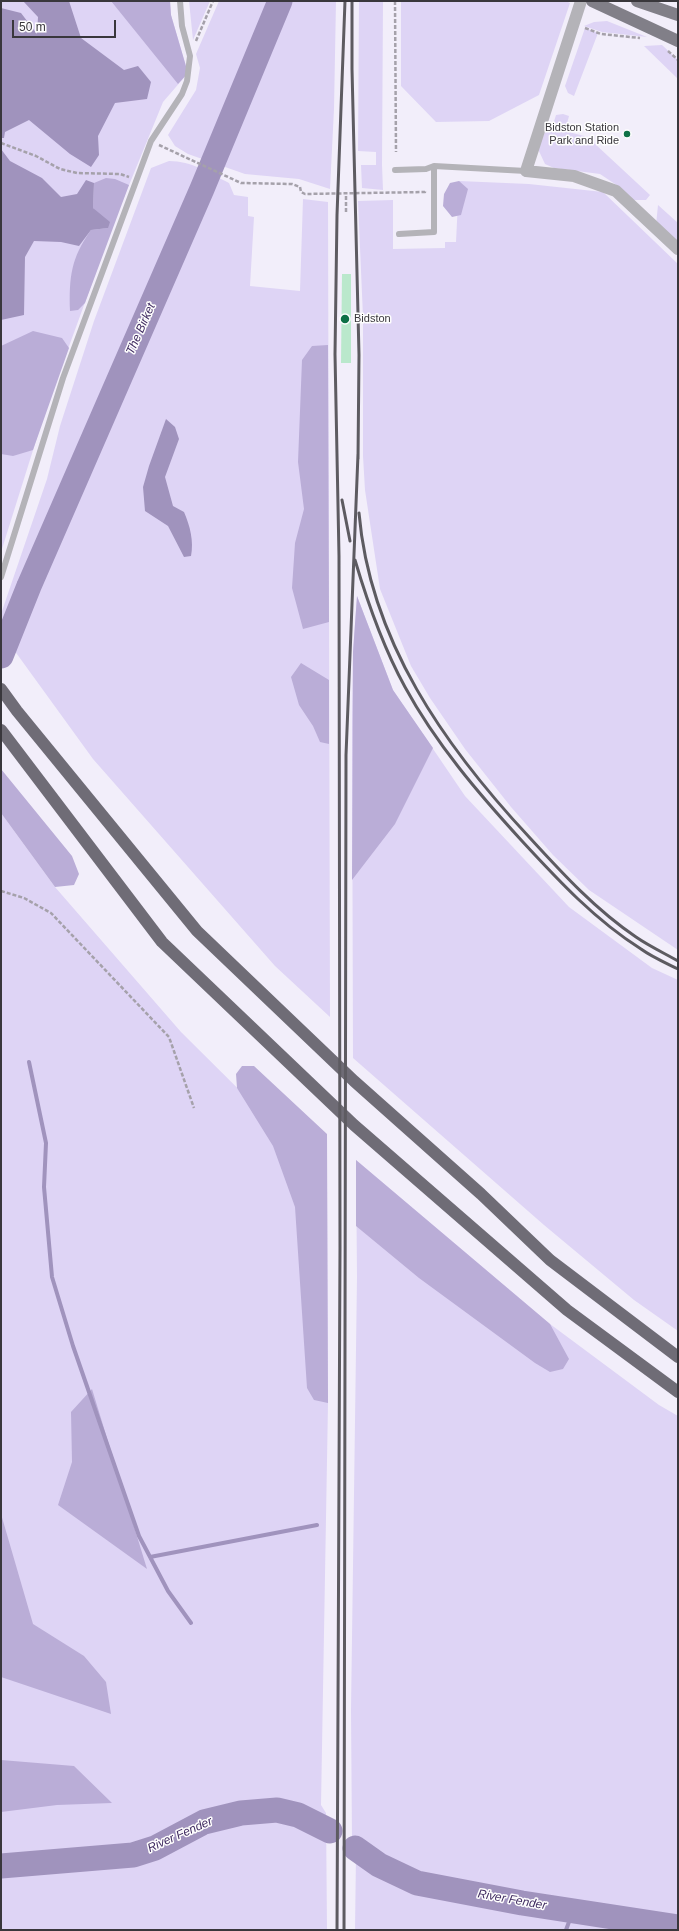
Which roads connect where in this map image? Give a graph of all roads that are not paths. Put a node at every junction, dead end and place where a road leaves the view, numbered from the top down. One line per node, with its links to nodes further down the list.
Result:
1 (180, 1): 12 (lane)
2 (581, 1): 9 (street)
3 (592, 1): 6 (main road)
4 (637, 1): 5 (main road)
5 (678, 15)
6 (678, 41)
7 (434, 166): 8 (lane); 9 (lane); 10 (lane)
8 (395, 170)
9 (526, 171): 11 (street)
10 (399, 234)
11 (678, 249)
12 (1, 577)
13 (1, 689): 15 (highway)
14 (5, 735): 16 (highway)
15 (678, 1357)
16 (678, 1392)

